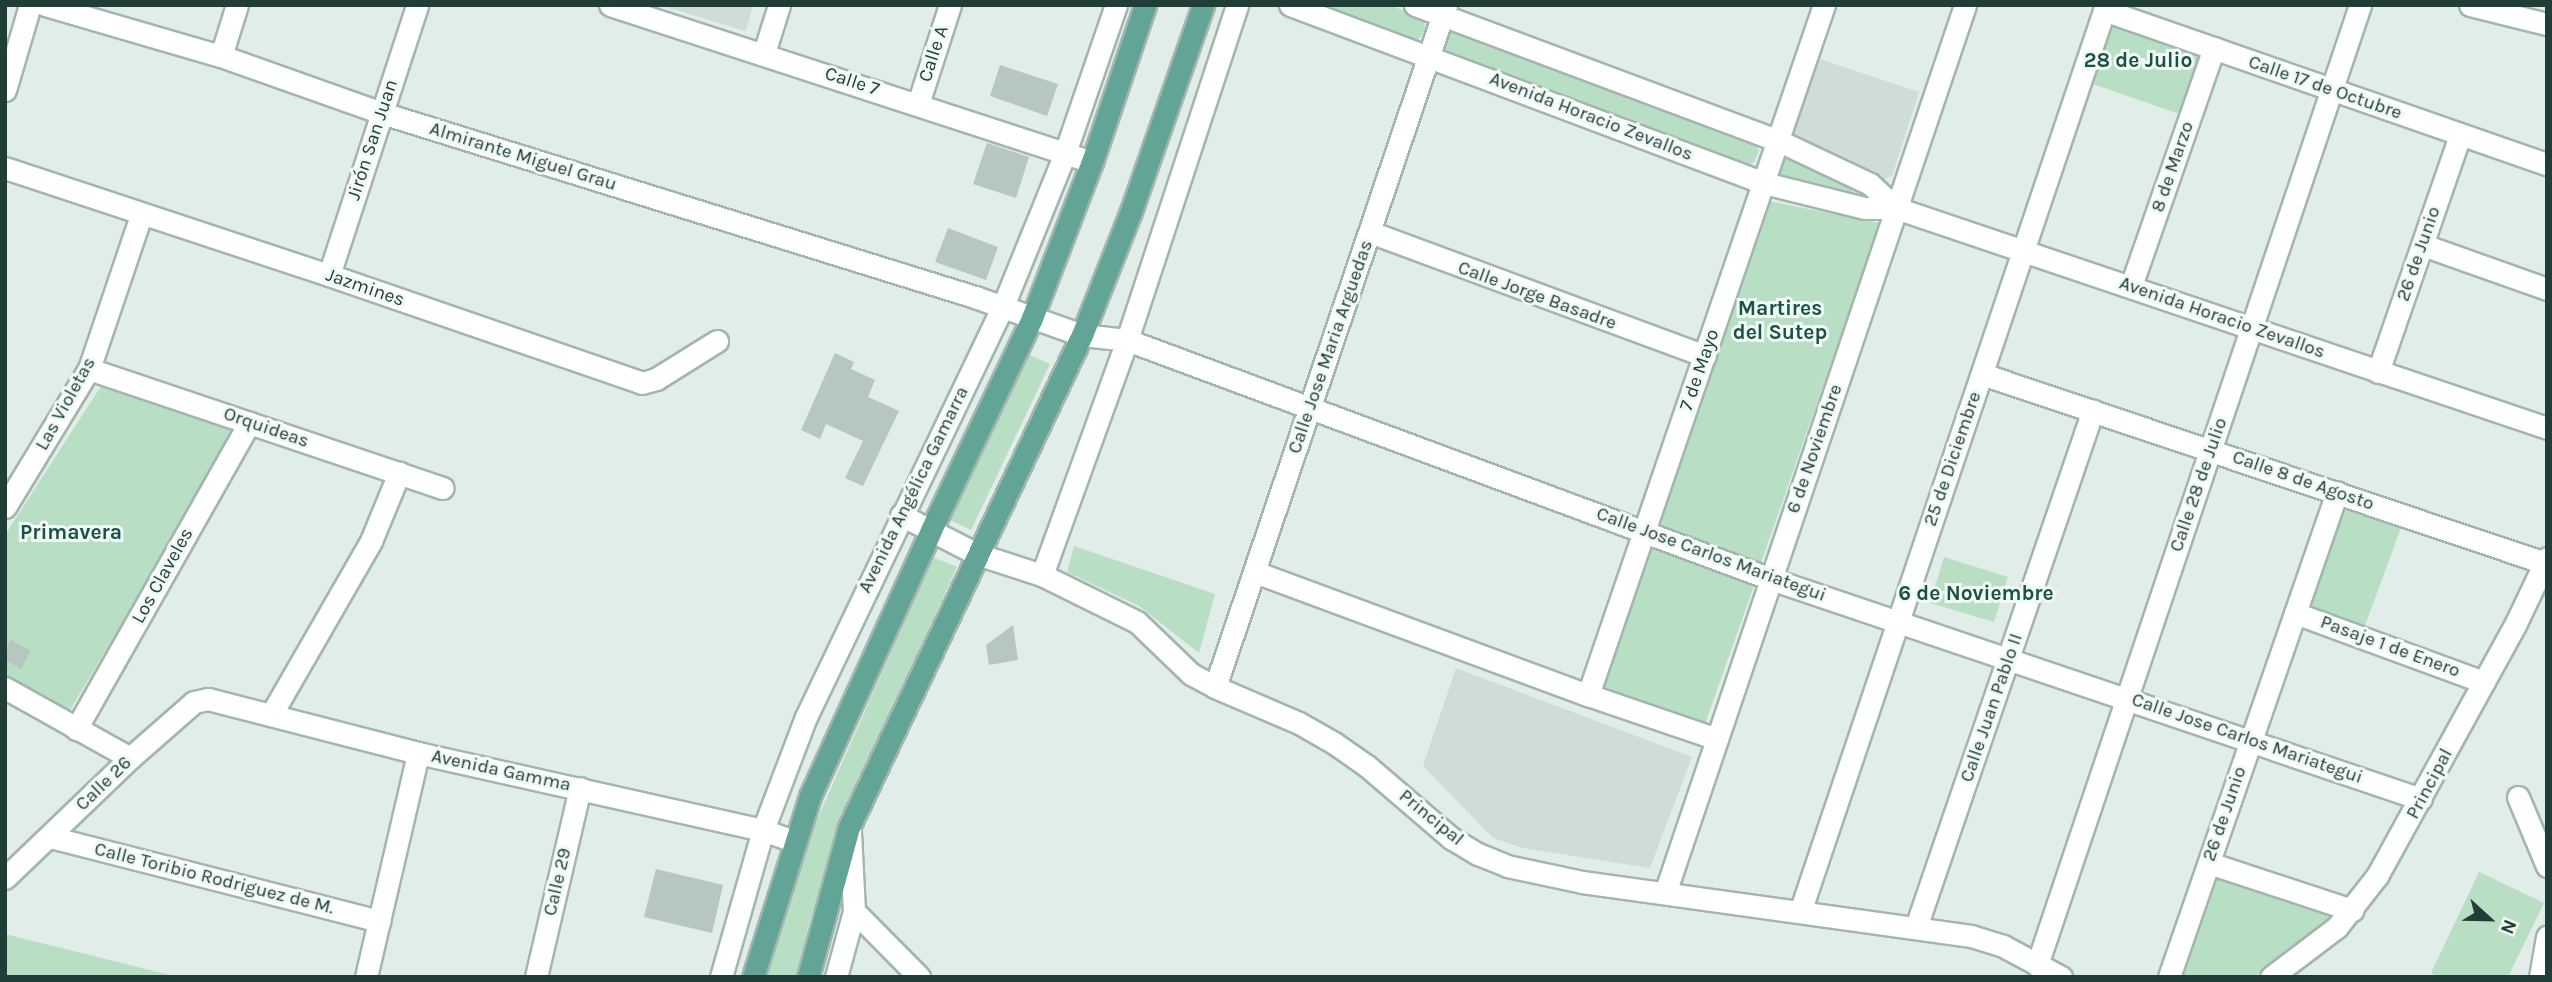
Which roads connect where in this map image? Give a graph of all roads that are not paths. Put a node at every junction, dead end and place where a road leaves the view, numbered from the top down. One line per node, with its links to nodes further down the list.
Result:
1 (30, 5): 26 (street)
2 (45, 5): 19 (street, Almirante Miguel Grau)
3 (237, 5): 24 (street)
4 (417, 5): 29 (street, Jirón San Juan)
5 (610, 5): 23 (street, Calle 7)
6 (779, 5): 23 (street)
7 (950, 5): 28 (street, Calle A)
8 (1116, 5): 32 (street, Avenida Angélica Gamarra)
9 (1145, 5): 33 (main road, Avenida Angélica Gamarra)
10 (1203, 5): 48 (main road)
11 (1237, 5): 49 (street)
12 (1290, 5): 25 (street, Avenida Horacio Zevallos)
13 (1415, 5): 20 (street, Avenida Horacio Zevallos)
14 (1825, 5): 31 (street, 7 de Mayo)
15 (1965, 5): 37 (street, 6 de Noviembre)
16 (2360, 5): 27 (street, Calle 28 de Julio)
17 (2470, 5): 21 (street)
18 (2105, 7): 22 (street, Calle 17 de Octubre); 41 (street, 25 de Diciembre)
19 (85, 10): 24 (street, Almirante Miguel Grau)
20 (1444, 10): 25 (street, Calle Jose Maria Arguedas); 31 (street, Avenida Horacio Zevallos)
21 (2547, 24)
22 (2214, 48): 27 (street, Calle 17 de Octubre); 43 (street, 8 de Marzo)
23 (764, 53): 28 (street, Calle 7)
24 (221, 56): 29 (street, Almirante Miguel Grau)
25 (1429, 56): 36 (street, Avenida Horacio Zevallos); 39 (street, Calle Jose Maria Arguedas)
26 (5, 90)
27 (2332, 90): 30 (street, Calle 17 de Octubre); 47 (street, Calle 28 de Julio)
28 (918, 104): 32 (street, Calle 7)
29 (382, 113): 42 (street, Jirón San Juan); 45 (street, Almirante Miguel Grau)
30 (2460, 135): 34 (street, Calle 17 de Octubre); 40 (street, 26 de Junio)
31 (1777, 140): 36 (street, 7 de Mayo); 37 (street, Avenida Horacio Zevallos)
32 (1065, 153): 33 (street, Calle 7); 45 (street, Avenida Angélica Gamarra)
33 (1092, 162): 46 (main road, Avenida Angélica Gamarra)
34 (2547, 164)
35 (5, 168): 38 (street, Jazmines)
36 (1764, 183): 37 (street, Avenida Horacio Zevallos); 51 (street, 7 de Mayo)
37 (1896, 208): 41 (street, Avenida Horacio Zevallos); 71 (street, 6 de Noviembre)
38 (141, 215): 42 (street, Jazmines); 52 (street, Las Violetas)
39 (1370, 232): 51 (street, Calle Jorge Basadre); 55 (street, Calle Jose Maria Arguedas)
40 (2423, 245): 44 (street); 53 (street, 26 de Junio)
41 (2023, 250): 43 (street, Avenida Horacio Zevallos); 54 (street, 25 de Diciembre)
42 (329, 275): 50 (street, Jazmines)
43 (2131, 286): 47 (street, Avenida Horacio Zevallos)
44 (2547, 289)
45 (1003, 306): 46 (street, Calle Jose Carlos Mariategui); 64 (street, Avenida Angélica Gamarra)
46 (1032, 318): 48 (street, Calle Jose Carlos Mariategui); 65 (main road, Avenida Angélica Gamarra)
47 (2252, 328): 53 (street, Avenida Horacio Zevallos); 59 (street, Calle 28 de Julio)
48 (1082, 334): 49 (street, Calle Jose Carlos Mariategui); 67 (main road)
49 (1127, 340): 55 (street, Calle Jose Carlos Mariategui); 70 (street)
50 (717, 341)
51 (1705, 356): 66 (street, 7 de Mayo)
52 (89, 369): 57 (street, Orquideas); 63 (street, Las Violetas)
53 (2378, 372): 58 (street, Avenida Horacio Zevallos)
54 (1982, 374): 56 (street, Calle 8 de Agosto); 73 (street, 25 de Diciembre)
55 (1311, 407): 66 (street, Calle Jose Carlos Mariategui); 69 (street, Calle Jose Maria Arguedas)
56 (2093, 410): 59 (street, Calle 8 de Agosto); 74 (street, Calle Juan Pablo II)
57 (249, 423): 60 (street, Orquideas); 82 (street, Los Claveles)
58 (2547, 428)
59 (2211, 449): 62 (street, Calle 8 de Agosto); 80 (street, Calle 28 de Julio)
60 (400, 473): 61 (street, Orquideas); 81 (street)
61 (443, 488)
62 (2337, 492): 68 (street, Calle 8 de Agosto); 72 (street, 26 de Junio)
63 (5, 507)
64 (901, 515): 65 (street, Principal); 91 (street, Avenida Angélica Gamarra)
65 (931, 530): 67 (street, Principal); 93 (main road, Avenida Angélica Gamarra)
66 (1643, 530): 71 (street, Calle Jose Carlos Mariategui); 78 (street, 7 de Mayo)
67 (977, 554): 70 (street, Principal); 90 (main road)
68 (2546, 561): 75 (street, Principal)
69 (1255, 572): 76 (street, Calle Jose Maria Arguedas); 78 (street)
70 (1042, 575): 76 (street, Principal)
71 (1771, 579): 73 (street, Calle Jose Carlos Mariategui); 83 (street, 6 de Noviembre)
72 (2295, 613): 75 (street, Pasaje 1 de Enero); 84 (street, 26 de Junio)
73 (1898, 622): 74 (street, Calle Jose Carlos Mariategui); 100 (street, 25 de Diciembre)
74 (2009, 659): 80 (street, Calle Jose Carlos Mariategui); 102 (street, Calle Juan Pablo II)
75 (2484, 682): 89 (street, Principal)
76 (1215, 687): 97 (street, Principal)
77 (5, 688): 82 (street)
78 (1588, 695): 83 (street)
79 (208, 699): 81 (street, Avenida Gamma); 86 (street, Calle 26)
80 (2127, 699): 84 (street, Calle Jose Carlos Mariategui); 104 (street, Calle 28 de Julio)
81 (271, 715): 85 (street, Avenida Gamma)
82 (76, 729): 86 (street)
83 (1717, 739): 97 (street, 6 de Noviembre)
84 (2250, 740): 89 (street, Calle Jose Carlos Mariategui); 94 (street, 26 de Junio)
85 (418, 753): 87 (street, Avenida Gamma); 101 (street)
86 (130, 758): 92 (street, Calle 26)
87 (580, 788): 91 (street, Avenida Gamma); 106 (street, Calle 29)
88 (2518, 797): 95 (street)
89 (2421, 799): 98 (street, Principal)
90 (849, 827): 99 (street); 109 (main road)
91 (763, 830): 93 (street, Avenida Gamma); 107 (street, Avenida Angélica Gamarra)
92 (50, 837): 96 (street, Calle 26); 101 (street, Calle Toribio Rodriguez de M.)
93 (793, 841): 108 (main road, Avenida Angélica Gamarra)
94 (2209, 863): 98 (street); 113 (street, 26 de Junio)
95 (2547, 866)
96 (5, 878)
97 (1665, 893): 100 (street, Principal)
98 (2352, 910): 114 (street, Principal)
99 (854, 911): 110 (street); 111 (street)
100 (1800, 912): 102 (street, Principal)
101 (379, 921): 105 (street)
102 (1916, 927): 104 (street, Principal)
103 (2547, 937): 115 (street)
104 (2037, 965): 112 (street, Principal)
105 (366, 977)
106 (536, 977)
107 (721, 977)
108 (753, 977)
109 (808, 977)
110 (836, 977)
111 (919, 977)
112 (2061, 977)
113 (2169, 977)
114 (2271, 977)
115 (2540, 977)

